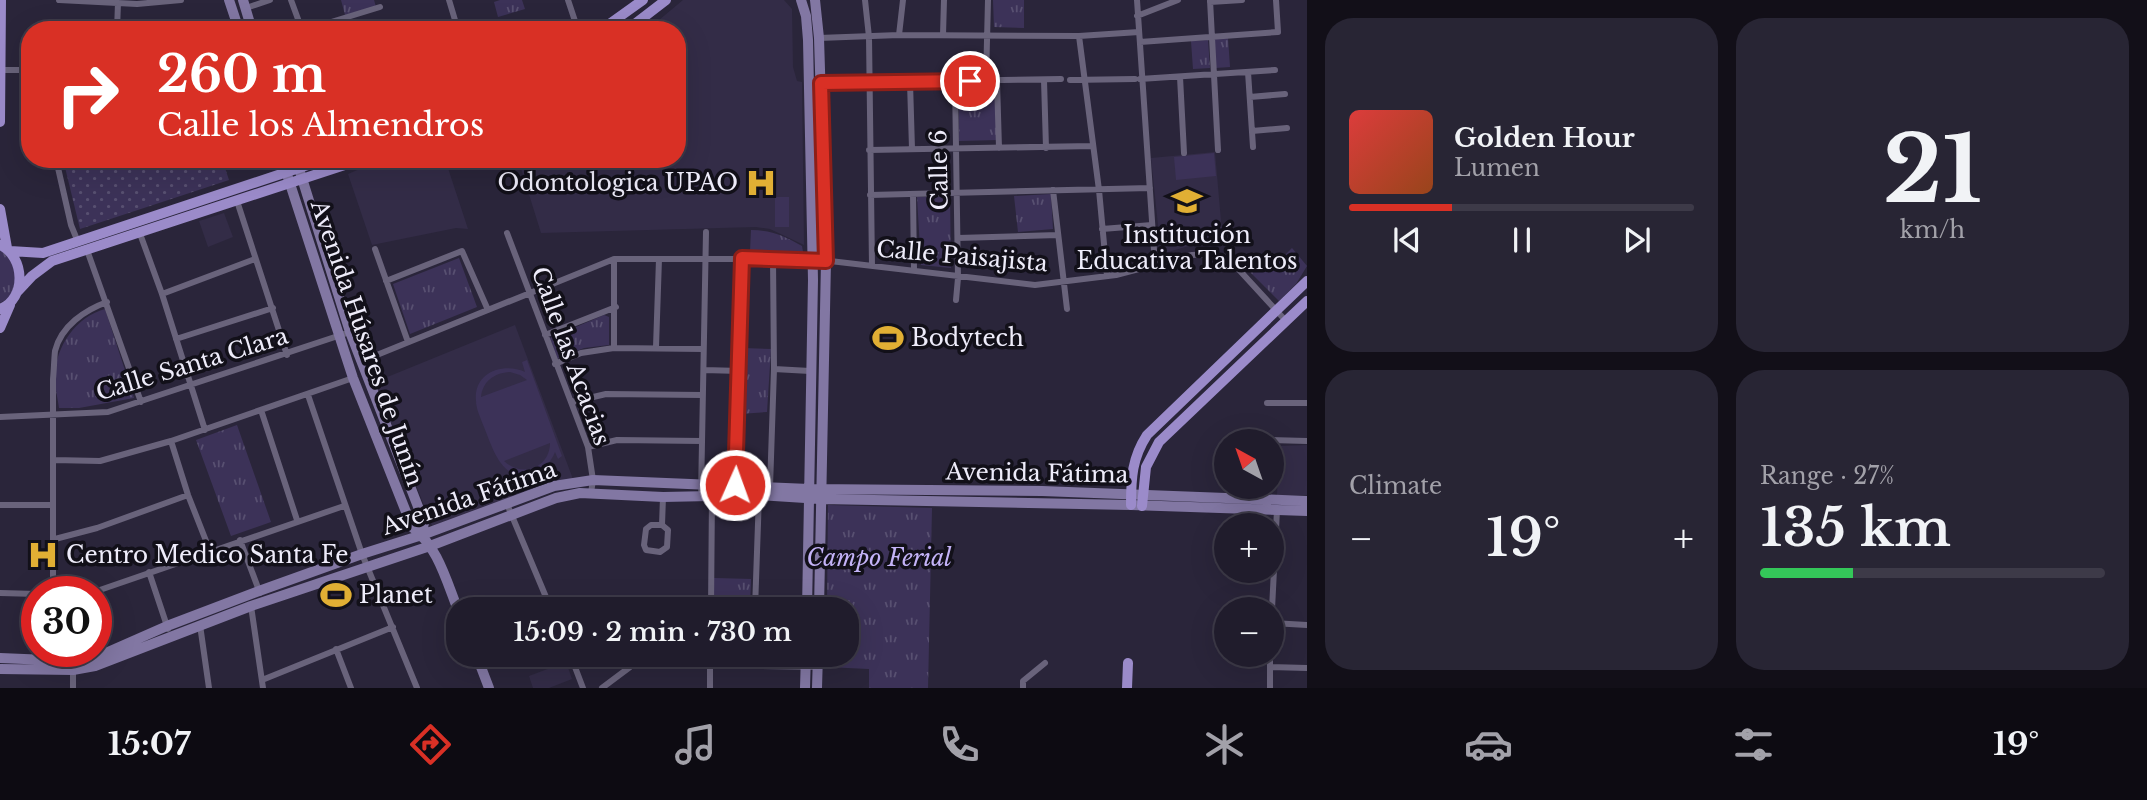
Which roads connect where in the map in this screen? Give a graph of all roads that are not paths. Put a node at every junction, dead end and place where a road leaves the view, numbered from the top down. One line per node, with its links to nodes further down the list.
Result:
1 (1, 0): 45 (main road)
2 (59, 0): 23 (street)
3 (181, 0): 22 (street)
4 (229, 0): 28 (main road)
5 (270, 0): 24 (street)
6 (291, 0): 30 (street)
7 (449, 0): 32 (street)
8 (568, 0): 33 (street)
9 (643, 0): 34 (main road)
10 (666, 0): 35 (main road)
11 (802, 0): 61 (main road)
12 (815, 0): 43 (main road)
13 (865, 0): 42 (street)
14 (903, 0): 37 (street)
15 (944, 0): 38 (street)
16 (988, 0): 39 (street)
17 (1137, 0): 26 (street)
18 (1178, 0): 26 (street)
19 (1241, 0): 21 (street)
20 (1276, 0): 41 (street)
21 (1210, 1): 41 (street)
22 (153, 2): 23 (street)
23 (118, 3): 27 (street)
24 (244, 4): 29 (main road)
25 (380, 7): 31 (street)
26 (1138, 16): 36 (street)
27 (117, 21)
28 (236, 21)
29 (249, 21)
30 (299, 21)
31 (333, 21)
32 (455, 21)
33 (575, 21)
34 (614, 21)
35 (639, 21)
36 (1139, 32): 40 (street); 44 (street)
37 (899, 35): 38 (street); 42 (street)
38 (943, 35): 39 (street)
39 (987, 35): 40 (street); 55 (street)
40 (1079, 36): 51 (street)
41 (1210, 36): 44 (street); 48 (street)
42 (869, 37): 43 (street); 57 (street)
43 (820, 38): 60 (main road)
44 (1140, 42): 52 (street)
45 (7, 70): 64 (main road)
46 (1275, 70): 47 (street)
47 (1248, 72): 48 (street); 63 (street)
48 (1213, 74): 49 (street); 74 (street)
49 (1180, 77): 52 (street); 75 (street)
50 (1061, 79): 53 (street)
51 (1084, 79): 52 (street); 54 (street); 67 (street)
52 (1138, 79): 80 (street)
53 (1044, 80): 56 (street); 70 (street)
54 (1070, 80)
55 (986, 81): 56 (street); 59 (street)
56 (997, 81): 69 (street)
57 (868, 82): 58 (street); 60 (street); 73 (street)
58 (911, 82): 59 (street); 71 (street)
59 (955, 82): 72 (street, Calle 6)
60 (821, 83): 61 (street); 105 (main road)
61 (808, 84): 104 (main road)
62 (1285, 94): 63 (street)
63 (1250, 97): 66 (street)
64 (0, 122)
65 (1287, 128): 66 (street)
66 (1252, 131): 68 (street)
67 (1093, 146): 70 (street); 82 (street)
68 (1253, 147)
69 (999, 148): 70 (street); 72 (street)
70 (1046, 148)
71 (912, 149): 72 (street); 73 (street)
72 (956, 149): 83 (street, Calle 6)
73 (869, 150): 85 (street)
74 (1218, 150)
75 (1184, 153)
76 (58, 168): 95 (street)
77 (285, 168): 79 (main road, Avenida Húsares de Junín)
78 (299, 169): 79 (main road); 133 (main road, Avenida Húsares de Junín)
79 (289, 178): 86 (main road); 89 (main road); 133 (main road, Avenida Húsares de Junín)
80 (1150, 188): 82 (street); 88 (street)
81 (1053, 190): 82 (street); 83 (street); 93 (street)
82 (1099, 190): 90 (street)
83 (957, 193): 84 (street); 94 (street, Calle 6)
84 (914, 194): 85 (street); 108 (street)
85 (870, 195): 107 (street)
86 (237, 201): 89 (main road); 100 (street)
87 (0, 209): 96 (main road)
88 (1152, 225): 90 (street); 106 (street)
89 (138, 228): 95 (main road); 117 (street)
90 (1102, 229): 109 (street)
91 (706, 232): 98 (street)
92 (508, 233): 116 (street, Calle las Acacias)
93 (1058, 235): 94 (street); 113 (street)
94 (958, 238): 110 (street, Calle 6)
95 (83, 246): 96 (main road); 115 (main road); 121 (street)
96 (6, 248): 115 (main road)
97 (376, 249): 112 (street)
98 (706, 258): 99 (street, Calle Paisajista); 102 (street, Calle Paisajista); 139 (street)
99 (742, 258): 103 (street, Calle Paisajista); 145 (street)
100 (256, 259): 117 (street); 125 (street)
101 (614, 259): 102 (street, Calle Paisajista); 116 (street); 123 (street)
102 (659, 259): 137 (street)
103 (773, 259): 104 (street, Calle Paisajista); 143 (street)
104 (813, 259): 105 (street, Calle Paisajista); 111 (main road)
105 (826, 261): 107 (street, Calle Paisajista); 122 (main road)
106 (1155, 265): 109 (street, Calle Paisajista); 128 (street, Calle Paisajista)
107 (872, 266): 108 (street, Calle Paisajista)
108 (914, 270): 110 (street, Calle Paisajista)
109 (1107, 276): 113 (street, Calle Paisajista)
110 (958, 278): 113 (street, Calle Paisajista); 118 (street, Calle 6)
111 (813, 280): 122 (main road); 129 (main road)
112 (387, 281): 127 (street); 136 (street)
113 (1064, 281): 126 (street)
114 (1307, 281): 128 (main road)
115 (18, 291): 120 (main road)
116 (530, 293): 127 (street); 134 (street, Calle las Acacias)
117 (162, 294): 135 (street)
118 (956, 300)
119 (1307, 301): 130 (main road)
120 (11, 302): 124 (main road); 132 (main road)
121 (107, 302): 151 (street); 157 (street)
122 (825, 303): 131 (main road)
123 (616, 307): 134 (street); 138 (street)
124 (0, 309)
125 (273, 309): 135 (street); 140 (street)
126 (1067, 309)
127 (488, 310): 136 (street)
128 (1277, 312): 130 (street, Calle Paisajista); 156 (main road)
129 (812, 320): 131 (main road); 146 (main road)
130 (1286, 321): 159 (main road)
131 (824, 322): 169 (main road)
132 (0, 328)
133 (344, 334): 140 (street, Calle Santa Clara); 141 (main road, Avenida Húsares de Junín); 147 (main road, Avenida Húsares de Junín)
134 (545, 335): 142 (street, Calle las Acacias)
135 (176, 339): 148 (street)
136 (408, 342): 141 (street)
137 (656, 347): 138 (street); 139 (street)
138 (614, 348): 142 (street)
139 (704, 349): 144 (street)
140 (287, 355): 148 (street, Calle Santa Clara)
141 (362, 361): 160 (main road, Avenida Húsares de Junín)
142 (555, 364): 152 (street, Calle las Acacias)
143 (774, 369): 146 (street); 173 (street)
144 (704, 370): 145 (street); 150 (street)
145 (740, 371): 172 (street)
146 (810, 371): 168 (main road)
147 (354, 378): 149 (street); 162 (main road, Avenida Húsares de Junín)
148 (191, 384): 151 (street, Calle Santa Clara); 161 (street)
149 (308, 395): 155 (street); 188 (street)
150 (702, 396): 152 (street); 165 (street)
151 (141, 401): 157 (street, Calle Santa Clara)
152 (572, 402): 167 (street, Calle las Acacias)
153 (1266, 403): 154 (street)
154 (1307, 403)
155 (261, 410): 161 (street); 191 (street)
156 (1168, 414): 159 (street); 182 (main road)
157 (55, 416): 158 (street, Calle Santa Clara); 170 (street)
158 (0, 417)
159 (1177, 423): 182 (main road)
160 (387, 426): 162 (main road); 193 (main road, Avenida Húsares de Junín)
161 (205, 430): 164 (street)
162 (374, 431): 193 (main road, Avenida Húsares de Junín)
163 (1284, 440): 166 (street)
164 (171, 441): 170 (street); 179 (street)
165 (702, 441): 167 (street); 174 (street)
166 (1307, 441)
167 (588, 447): 171 (street, Calle las Acacias)
168 (810, 453): 169 (main road); 178 (main road)
169 (821, 454): 178 (main road)
170 (54, 460): 186 (street)
171 (593, 481): 174 (main road, Avenida Fátima); 177 (street, Calle las Acacias); 189 (main road, Avenida Fátima)
172 (735, 485): 173 (main road, Avenida Fátima); 174 (main road, Avenida Fátima)
173 (770, 486): 178 (main road, Avenida Fátima)
174 (707, 490): 180 (main road, Avenida Fátima); 181 (main road, Avenida Fátima); 208 (street)
175 (933, 490): 176 (main road, Avenida Fátima); 178 (main road, Avenida Fátima); 184 (main road, Avenida Fátima)
176 (1042, 491): 182 (main road, Avenida Fátima); 184 (main road)
177 (591, 493): 181 (main road, Avenida Fátima); 189 (main road, Avenida Fátima)
178 (815, 494): 180 (main road, Avenida Fátima); 210 (main road); 211 (main road)
179 (188, 495): 194 (street); 197 (street)
180 (759, 495): 209 (street)
181 (663, 497): 192 (street)
182 (1137, 500): 184 (main road, Avenida Fátima); 187 (main road, Avenida Fátima)
183 (1307, 501): 187 (main road, Avenida Fátima)
184 (1041, 503)
185 (0, 505): 186 (street)
186 (53, 505): 194 (street)
187 (1277, 505): 190 (main road, Avenida Fátima); 212 (street)
188 (344, 506): 191 (street); 198 (street)
189 (509, 509): 193 (main road, Avenida Fátima); 196 (main road, Avenida Fátima); 207 (street)
190 (1307, 511)
191 (297, 520): 195 (street)
192 (662, 525): 192 (street)
193 (422, 535): 196 (main road, Avenida Húsares de Junín); 198 (main road, Avenida Fátima)
194 (55, 539): 201 (street)
195 (240, 540): 197 (street); 203 (street)
196 (430, 546): 199 (main road, Avenida Fátima); 206 (main road, Avenida Húsares de Junín)
197 (210, 551): 200 (street)
198 (362, 554): 199 (street); 203 (main road, Avenida Fátima)
199 (368, 566): 213 (main road, Avenida Fátima); 219 (street)
200 (149, 572): 202 (street); 218 (street)
201 (54, 576)
202 (112, 585)
203 (259, 591): 213 (street); 218 (main road, Avenida Fátima)
204 (0, 593): 205 (street)
205 (21, 594)
206 (453, 597)
207 (546, 597)
208 (711, 597)
209 (755, 597)
210 (808, 597)
211 (819, 597)
212 (1273, 597)
213 (264, 602): 214 (main road, Avenida Fátima)
214 (251, 606): 216 (main road, Avenida Fátima); 239 (street)
215 (1284, 624): 217 (street)
216 (200, 625): 220 (main road, Avenida Fátima); 241 (street)
217 (1307, 625)
218 (167, 626): 220 (street); 222 (main road, Avenida Fátima)
219 (393, 627): 221 (street); 244 (street)
220 (172, 637): 225 (main road, Avenida Fátima)
221 (336, 649): 239 (street); 243 (street)
222 (112, 650)
223 (0, 658): 224 (main road, Avenida Fátima)
224 (21, 660)
225 (112, 660)
226 (1045, 663): 251 (street)
227 (1128, 663): 252 (main road)
228 (36, 667): 238 (main road, Avenida Fátima)
229 (73, 667): 240 (street)
230 (481, 667): 245 (main road)
231 (575, 667): 246 (street)
232 (630, 667): 247 (street)
233 (710, 667): 248 (street)
234 (806, 667): 249 (main road)
235 (818, 667): 250 (main road)
236 (1270, 667): 237 (street); 253 (street)
237 (1307, 668)
238 (0, 669)
239 (262, 680): 242 (street)
240 (73, 688)
241 (209, 688)
242 (263, 688)
243 (351, 688)
244 (417, 688)
245 (489, 688)
246 (583, 688)
247 (602, 688)
248 (710, 688)
249 (805, 688)
250 (817, 688)
251 (1023, 688)
252 (1127, 688)
253 (1270, 688)

